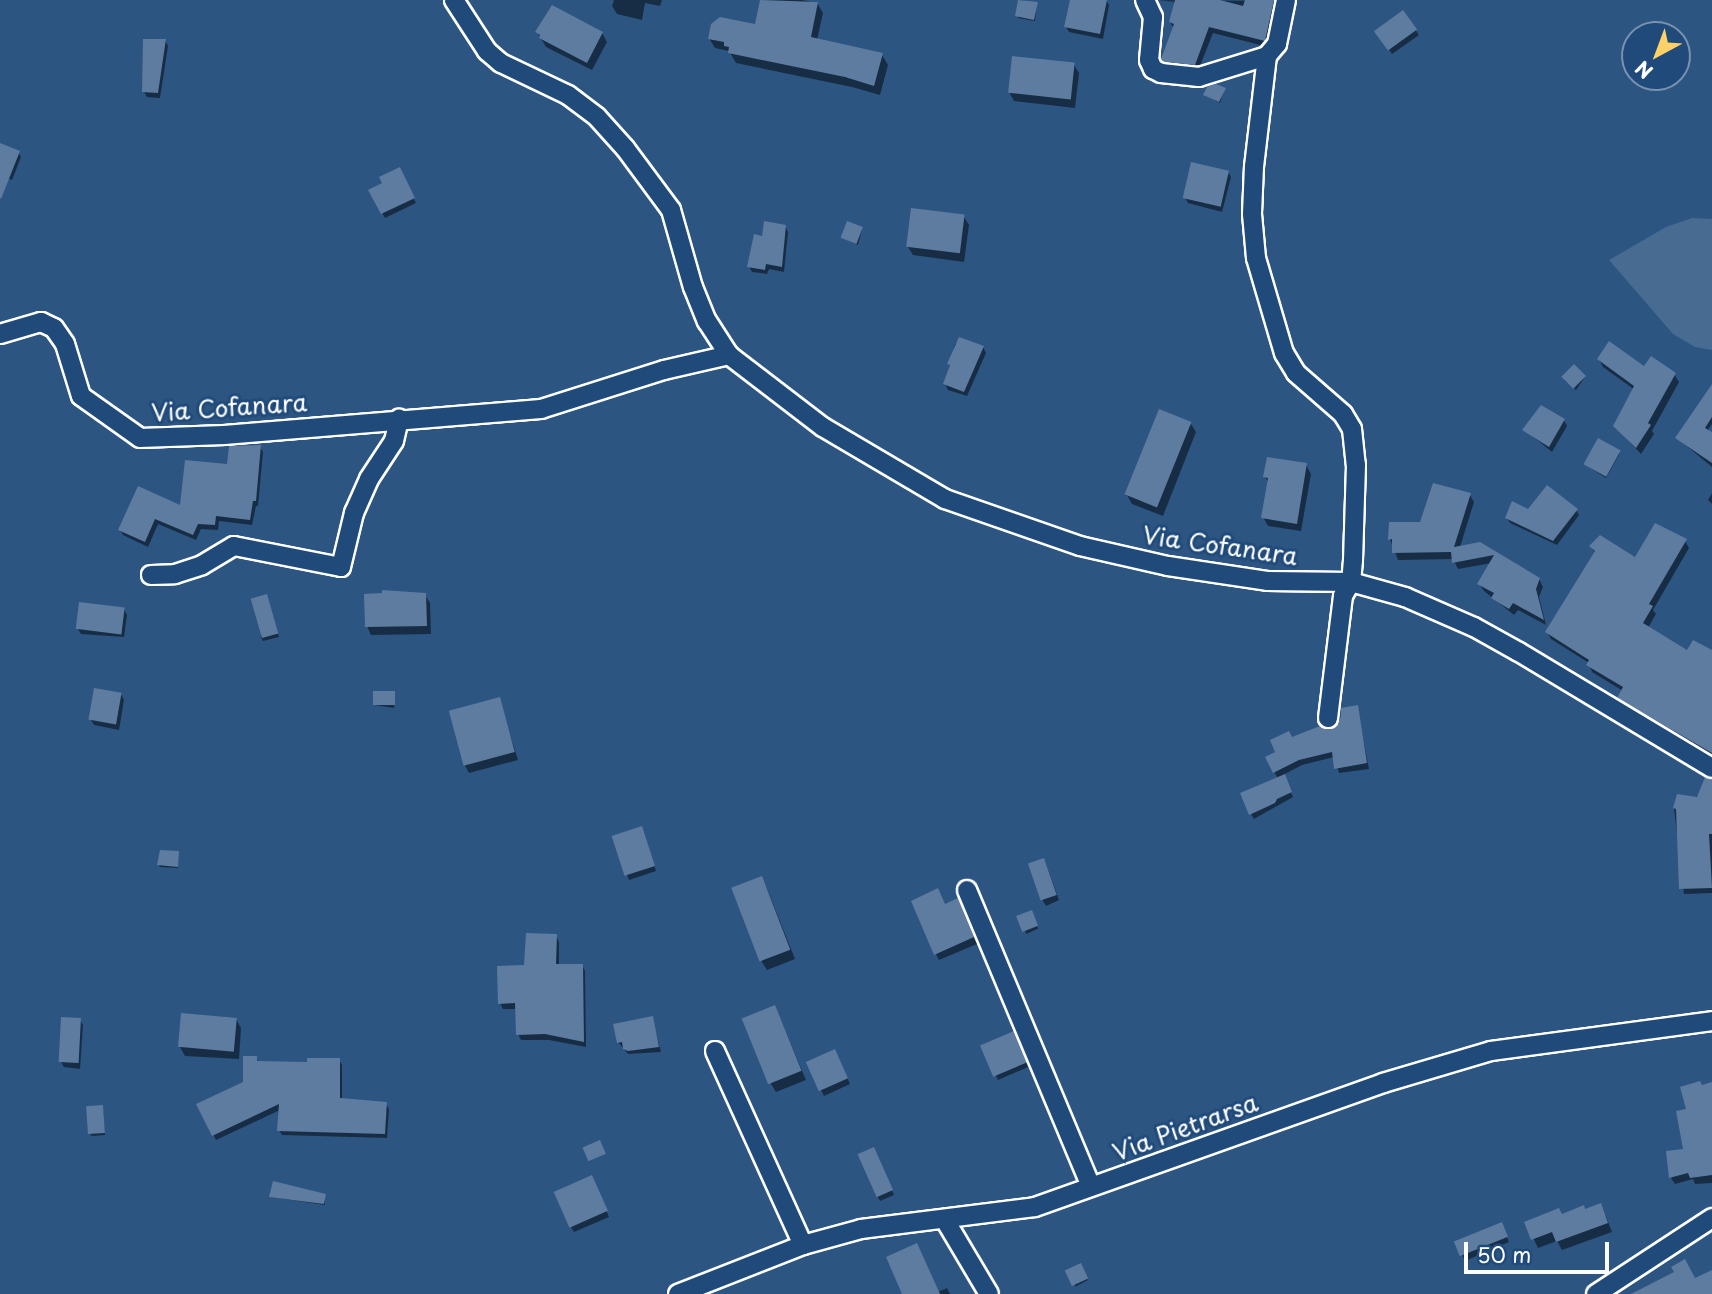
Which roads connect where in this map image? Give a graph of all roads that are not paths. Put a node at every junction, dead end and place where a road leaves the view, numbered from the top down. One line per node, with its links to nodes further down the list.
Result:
1 (454, 0): 6 (street, Via Cofanara)
2 (1145, 0): 4 (street)
3 (1286, 0): 4 (street)
4 (1267, 56): 9 (street)
5 (0, 334): 7 (street, Via Cofanara)
6 (729, 355): 7 (street, Via Cofanara); 9 (street, Via Cofanara)
7 (399, 419): 8 (street)
8 (151, 575)
9 (1351, 582): 10 (street); 11 (street, Via Cofanara)
10 (1328, 718)
11 (1712, 768)
12 (967, 890): 15 (street)
13 (1712, 1021): 15 (street, Via Pietrarsa)
14 (715, 1051): 18 (street)
15 (1091, 1186): 17 (street, Via Pietrarsa)
16 (1712, 1218): 21 (street)
17 (945, 1220): 18 (street, Via Pietrarsa); 20 (street)
18 (803, 1245): 19 (street, Via Pietrarsa)
19 (678, 1294)
20 (989, 1294)
21 (1596, 1294)

